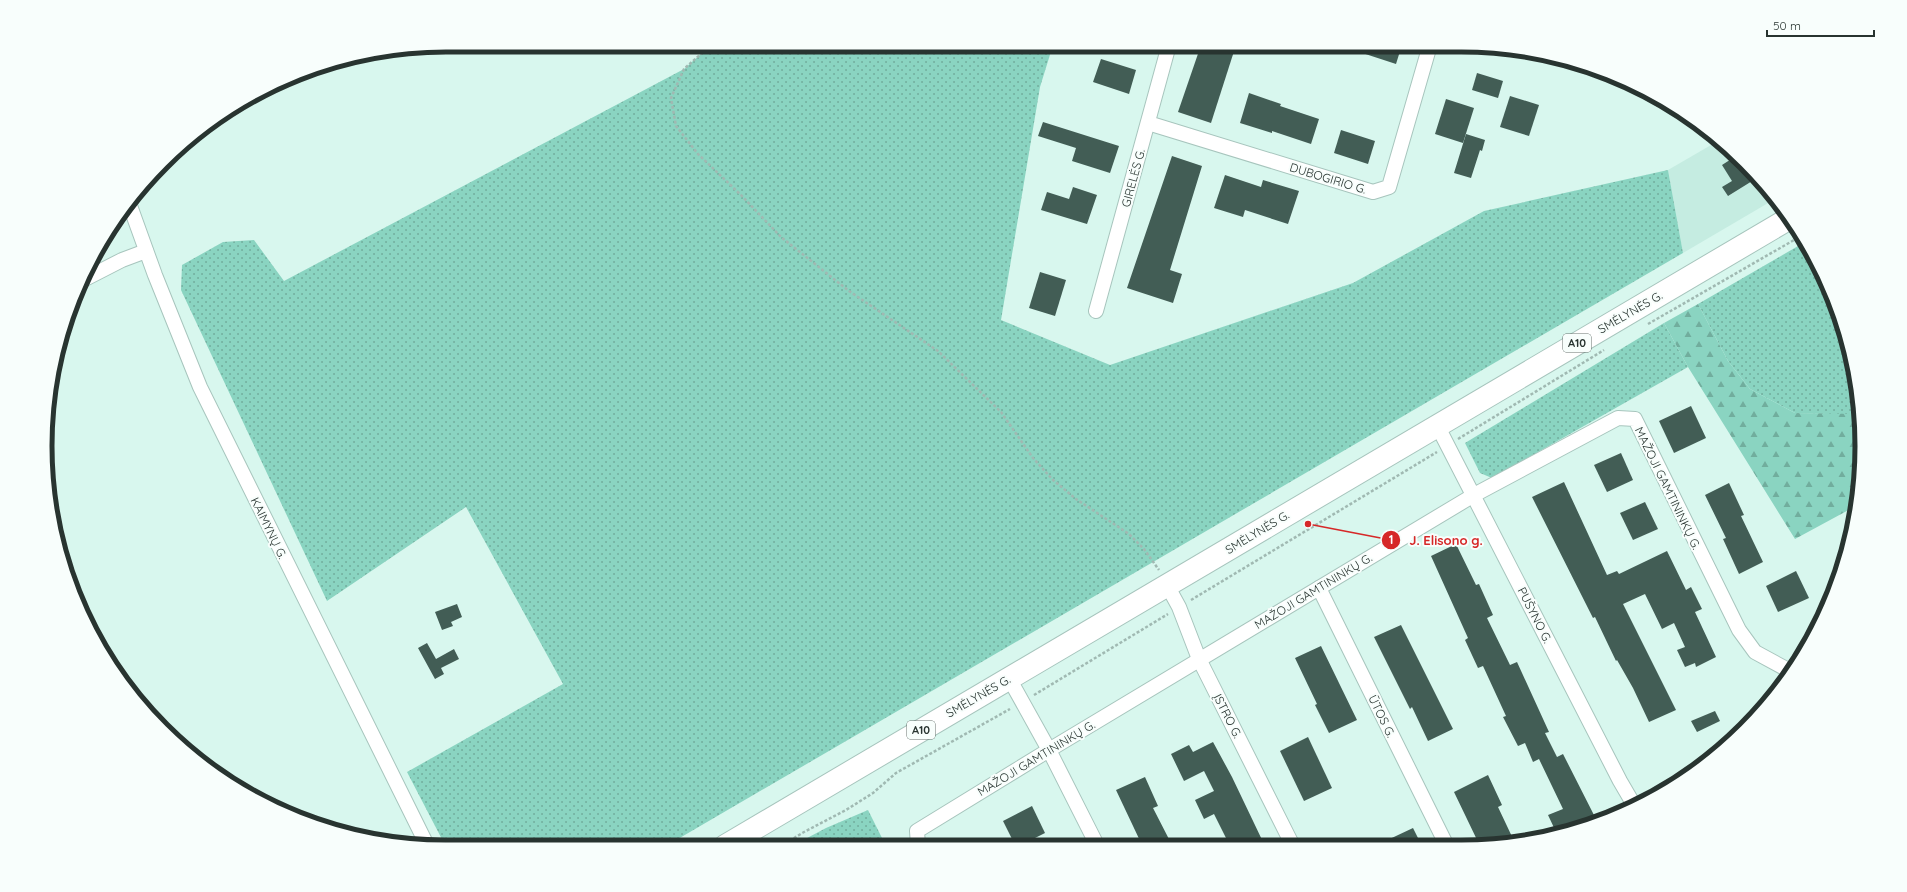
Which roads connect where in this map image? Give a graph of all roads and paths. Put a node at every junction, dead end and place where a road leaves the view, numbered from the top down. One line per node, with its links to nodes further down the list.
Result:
1 (704, 52): 16 (path)
2 (1167, 52): 4 (street, GIRELĖS G.)
3 (1428, 52): 4 (street, DUBOGIRIO G.)
4 (1148, 123): 10 (street, GIRELĖS G.)
5 (131, 209): 8 (street, KAIMYNŲ G.)
6 (1785, 221): 13 (highway, SMĖLYNĖS G. / A10)
7 (1796, 239): 11 (path)
8 (146, 251): 9 (street); 25 (street, KAIMYNŲ G.)
9 (91, 276)
10 (1096, 311)
11 (1644, 327)
12 (1610, 347): 14 (path)
13 (1437, 425): 14 (street, PUŠYNO G.); 16 (highway, SMĖLYNĖS G. / A10)
14 (1448, 446): 15 (street, PUŠYNO G.); 18 (path)
15 (1474, 495): 17 (street, MAŽOJI GAMTININKŲ G.); 20 (street, MAŽOJI GAMTININKŲ G.); 24 (street, PUŠYNO G.)
16 (1167, 585): 18 (street, ĮSTRO G.); 21 (highway, SMĖLYNĖS G. / A10)
17 (1319, 588): 19 (street, MAŽOJI GAMTININKŲ G.); 31 (street, ŪTOS G.)
18 (1179, 607): 19 (street, ĮSTRO G.); 22 (path)
19 (1199, 659): 23 (street, MAŽOJI GAMTININKŲ G.); 30 (street, ĮSTRO G.)
20 (1786, 669)
21 (1009, 678): 22 (street); 26 (highway, SMĖLYNĖS G. / A10)
22 (1023, 702): 23 (street); 27 (path)
23 (1049, 750): 28 (street, MAŽOJI GAMTININKŲ G.); 29 (street)
24 (1631, 801)
25 (424, 839)
26 (735, 840)
27 (791, 840)
28 (918, 840)
29 (1094, 840)
30 (1290, 840)
31 (1444, 840)

